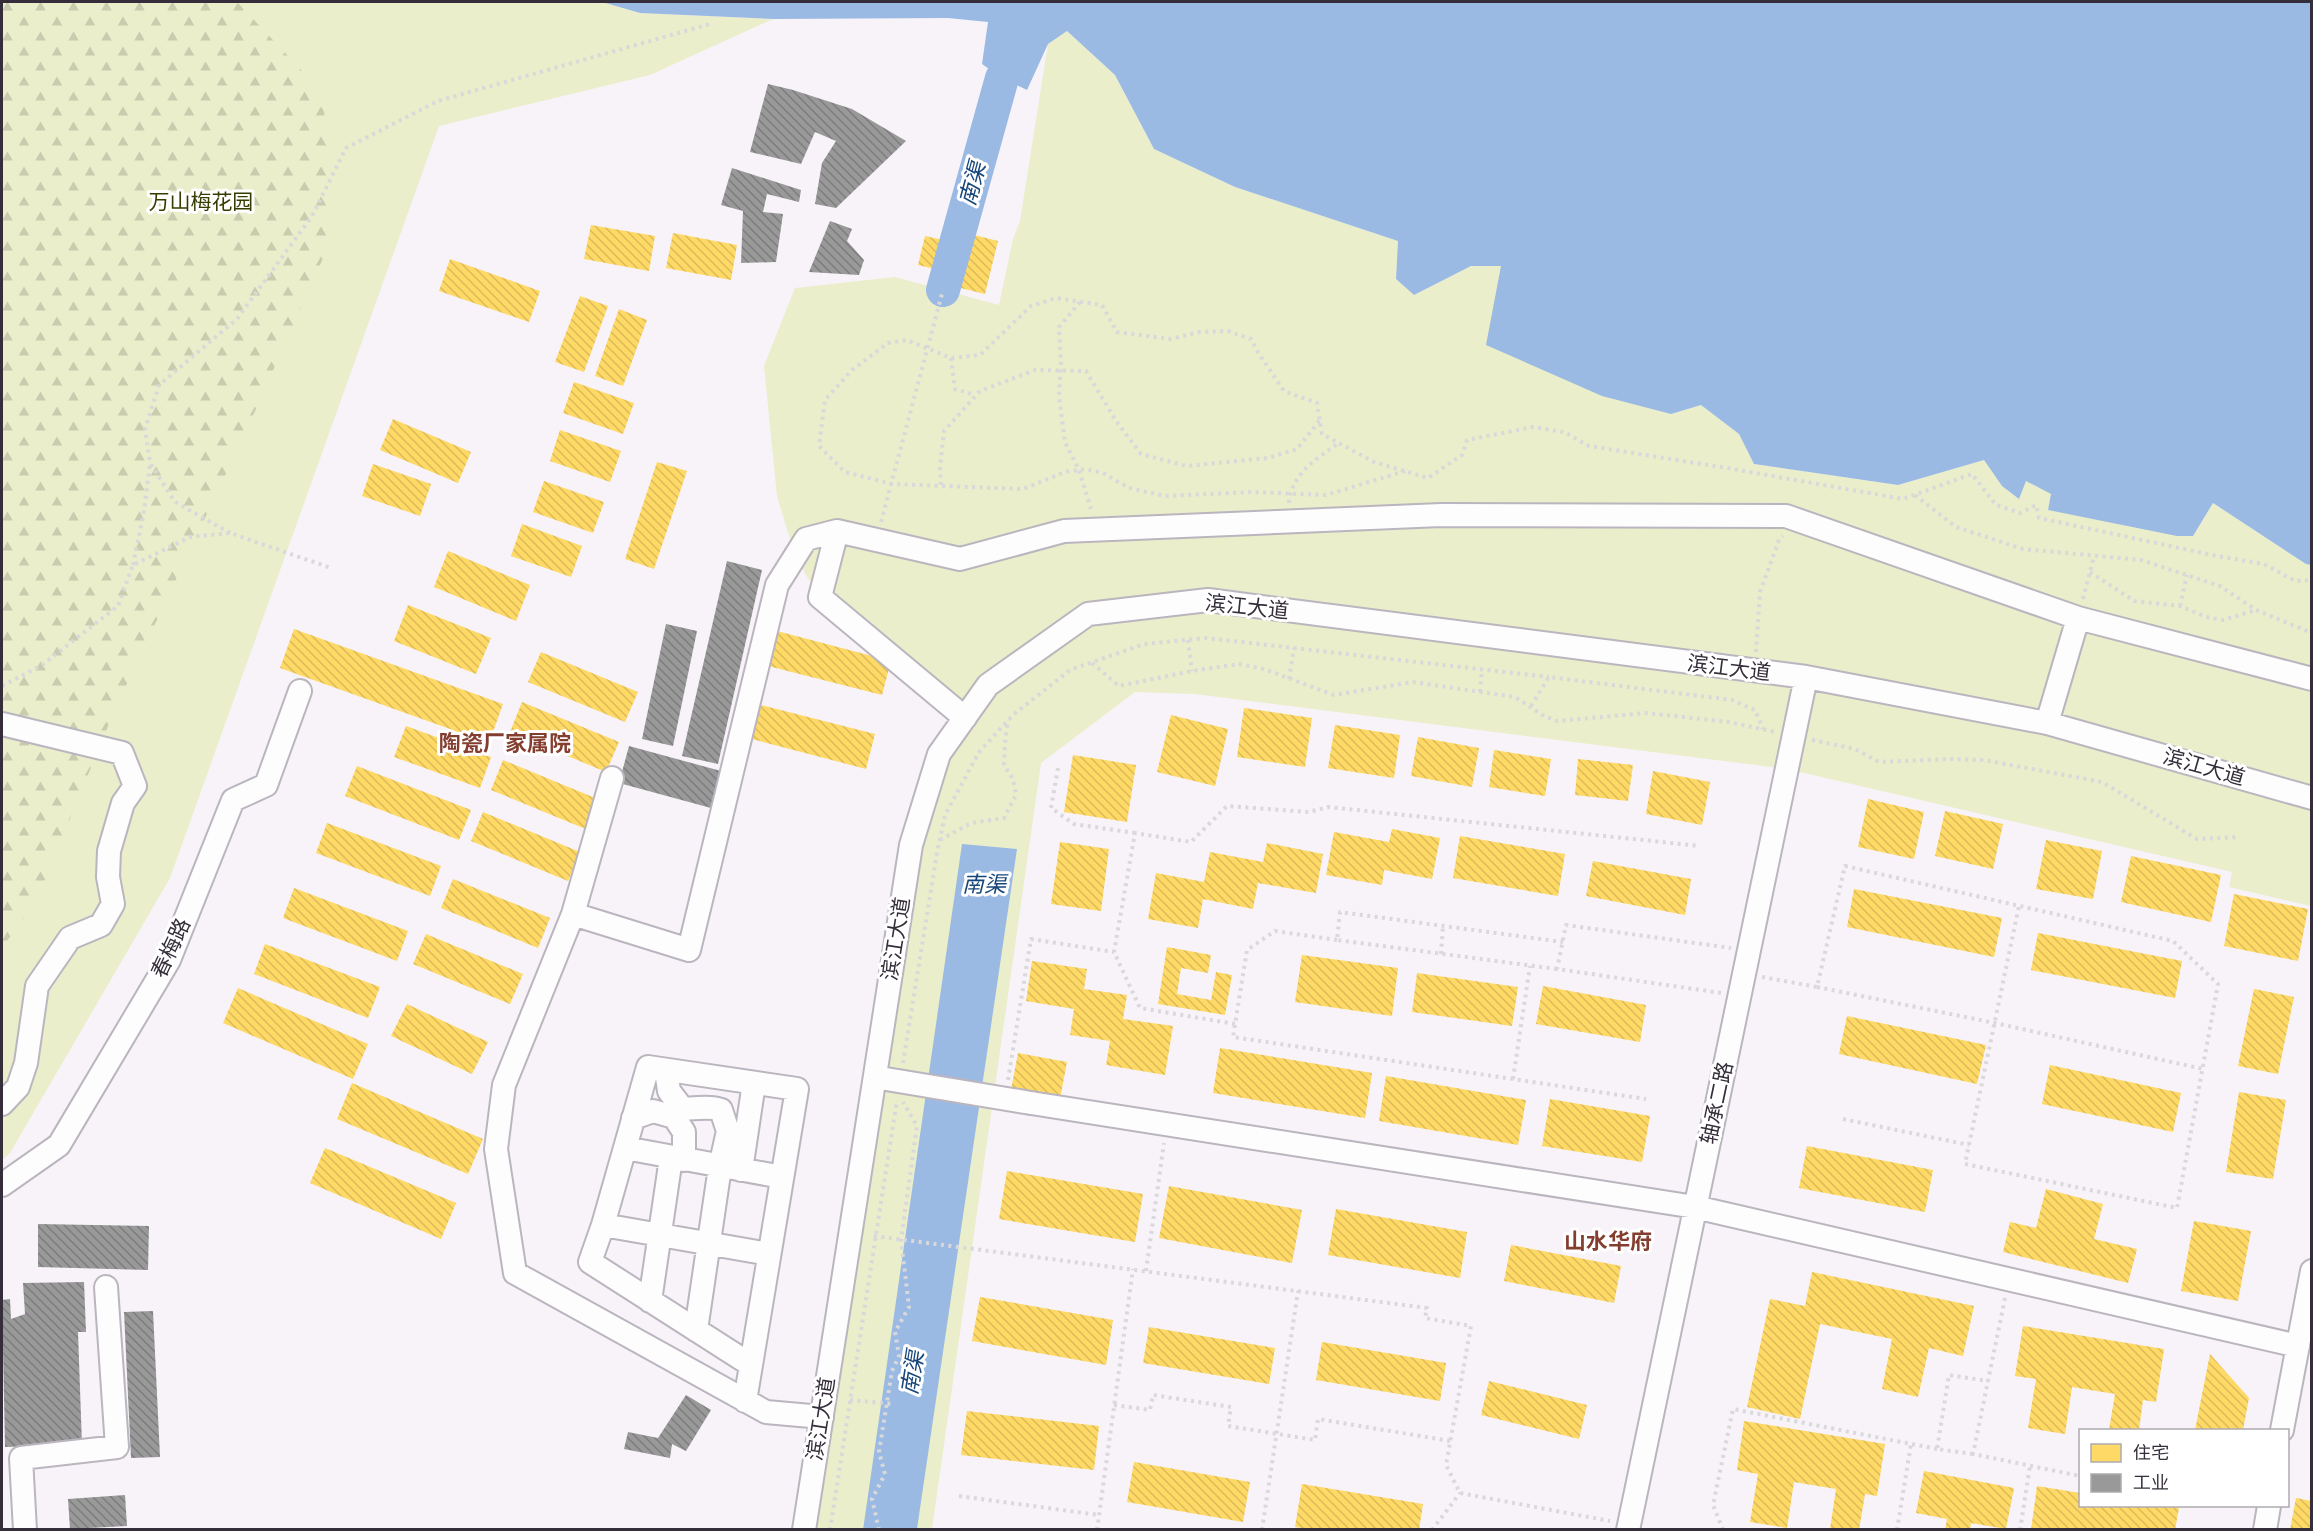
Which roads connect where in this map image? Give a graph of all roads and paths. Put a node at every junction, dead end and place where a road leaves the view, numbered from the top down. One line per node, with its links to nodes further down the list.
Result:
1 (710, 24): 10 (path)
2 (943, 290): 4 (path)
3 (1081, 302): 5 (path); 6 (path); 8 (path)
4 (928, 348): 5 (path); 13 (path); 13 (path)
5 (951, 358): 7 (path)
6 (1061, 369): 7 (path); 8 (path); 11 (path)
7 (976, 395): 14 (path)
8 (1320, 420): 9 (path)
9 (1339, 443): 12 (path); 15 (path)
10 (150, 463): 21 (path); 24 (path)
11 (1079, 470): 14 (path); 15 (path); 19 (path)
12 (1405, 471): 15 (path); 16 (path)
13 (892, 484): 14 (path); 22 (path)
14 (941, 485)
15 (1290, 493): 18 (path)
16 (1915, 495): 23 (path); 28 (path)
17 (1798, 520): 18 (street); 31 (street); 38 (path)
18 (1287, 522): 19 (street)
19 (1092, 530): 22 (street)
20 (837, 531): 22 (street); 47 (street); 61 (street)
21 (230, 534): 24 (path); 25 (path)
22 (876, 540)
23 (2094, 556): 26 (path); 27 (path)
24 (133, 565): 43 (path)
25 (330, 568)
26 (2090, 572): 29 (path); 31 (path)
27 (2187, 575): 29 (path); 30 (path)
28 (2312, 580)
29 (2180, 606): 30 (path)
30 (2256, 610): 32 (path)
31 (2078, 618): 42 (street); 49 (street)
32 (2312, 633)
33 (1188, 640): 34 (path); 35 (path); 37 (path)
34 (1294, 648): 36 (path); 41 (path)
35 (1092, 663): 37 (path); 48 (path)
36 (1482, 669): 39 (path); 45 (path)
37 (1192, 671): 41 (path)
38 (1754, 671): 40 (street, 滨江大道); 47 (street, 滨江大道)
39 (1549, 676): 46 (path); 51 (path)
40 (1806, 677): 49 (street, 滨江大道); 52 (street, 轴承二路)
41 (1289, 679): 45 (path)
42 (2312, 679)
43 (2, 686)
44 (300, 691): 91 (street, 春梅路)
45 (1480, 692): 46 (path)
46 (1532, 706): 51 (path)
47 (965, 718): 78 (street, 滨江大道)
48 (1008, 720): 58 (path); 58 (path)
49 (2047, 723): 55 (street, 滨江大道)
50 (2, 724): 82 (street)
51 (1764, 729): 52 (path)
52 (1794, 736): 57 (path); 65 (street, 轴承二路)
53 (1058, 768): 56 (path)
54 (612, 778): 61 (street)
55 (2312, 798)
56 (1135, 833): 59 (path); 66 (path)
57 (2240, 837)
58 (939, 841): 78 (path)
59 (1700, 846)
60 (2019, 906): 71 (path); 73 (path); 75 (path)
61 (573, 914): 112 (street)
62 (1443, 926): 63 (path); 64 (path); 67 (path)
63 (1336, 940): 67 (path); 74 (path)
64 (1563, 942): 65 (path); 69 (path)
65 (1749, 950): 70 (street, 轴承二路)
66 (1114, 952): 74 (path); 80 (path)
67 (1441, 954): 68 (path)
68 (1530, 966): 69 (path); 77 (path)
69 (1557, 969): 72 (path)
70 (1744, 973): 71 (path); 72 (street, 轴承二路)
71 (1817, 987): 73 (path)
72 (1739, 996): 92 (street, 轴承二路)
73 (1995, 1023): 75 (path); 86 (path)
74 (1235, 1024): 77 (path)
75 (2202, 1069): 86 (path)
76 (666, 1070): 79 (street); 83 (street); 89 (street)
77 (1513, 1079): 81 (path)
78 (890, 1080): 80 (street, bridge); 94 (street, 滨江大道); 96 (path); 97 (path)
79 (754, 1083): 89 (street); 90 (street)
80 (1005, 1099): 85 (street, bridge)
81 (1646, 1099)
82 (2, 1104)
83 (633, 1118): 87 (street); 88 (street)
84 (1843, 1119): 86 (path)
85 (1167, 1125): 92 (street); 101 (path)
86 (1969, 1145)
87 (625, 1148): 88 (street); 93 (street)
88 (678, 1159): 89 (street); 95 (street)
89 (730, 1168): 90 (street); 98 (street)
90 (782, 1177): 99 (street)
91 (2, 1185)
92 (1695, 1208): 103 (street); 129 (street, 轴承二路)
93 (603, 1225): 95 (street); 106 (street)
94 (850, 1233): 96 (path); 116 (street, 滨江大道)
95 (660, 1235): 98 (street); 106 (street)
96 (875, 1236): 97 (path); 111 (path)
97 (901, 1240): 100 (path); 113 (path)
98 (708, 1243): 99 (street); 107 (street)
99 (770, 1254): 109 (street)
100 (1133, 1269): 101 (path); 115 (path)
101 (1146, 1271): 105 (path)
102 (2312, 1271): 108 (street)
103 (2009, 1280): 108 (street); 110 (path)
104 (106, 1287): 130 (street)
105 (1298, 1291): 118 (path); 119 (path)
106 (651, 1301): 107 (street)
107 (696, 1330): 109 (street)
108 (2298, 1346): 117 (street)
109 (751, 1365): 112 (street)
110 (1988, 1381): 121 (path); 122 (path)
111 (850, 1400): 113 (path); 132 (path)
112 (745, 1401): 116 (street)
113 (886, 1404): 114 (path); 133 (path)
114 (894, 1404)
115 (1114, 1405): 118 (path); 128 (path)
116 (822, 1417): 131 (street, 滨江大道)
117 (2282, 1429)
118 (1276, 1434): 119 (path); 135 (path)
119 (1450, 1442): 125 (path)
120 (1911, 1444): 121 (path); 137 (path); 138 (path)
121 (1937, 1449): 122 (path)
122 (1973, 1454): 123 (path)
123 (2030, 1466): 124 (path); 139 (path)
124 (2079, 1476)
125 (1460, 1492): 129 (path); 136 (path)
126 (959, 1496): 128 (path)
127 (2269, 1507): 140 (street)
128 (1099, 1515): 134 (path)
129 (1628, 1527)
130 (25, 1530)
131 (804, 1530)
132 (830, 1530)
133 (879, 1530)
134 (1097, 1530)
135 (1262, 1530)
136 (1432, 1530)
137 (1723, 1530)
138 (1897, 1530)
139 (2020, 1530)
140 (2265, 1530)

